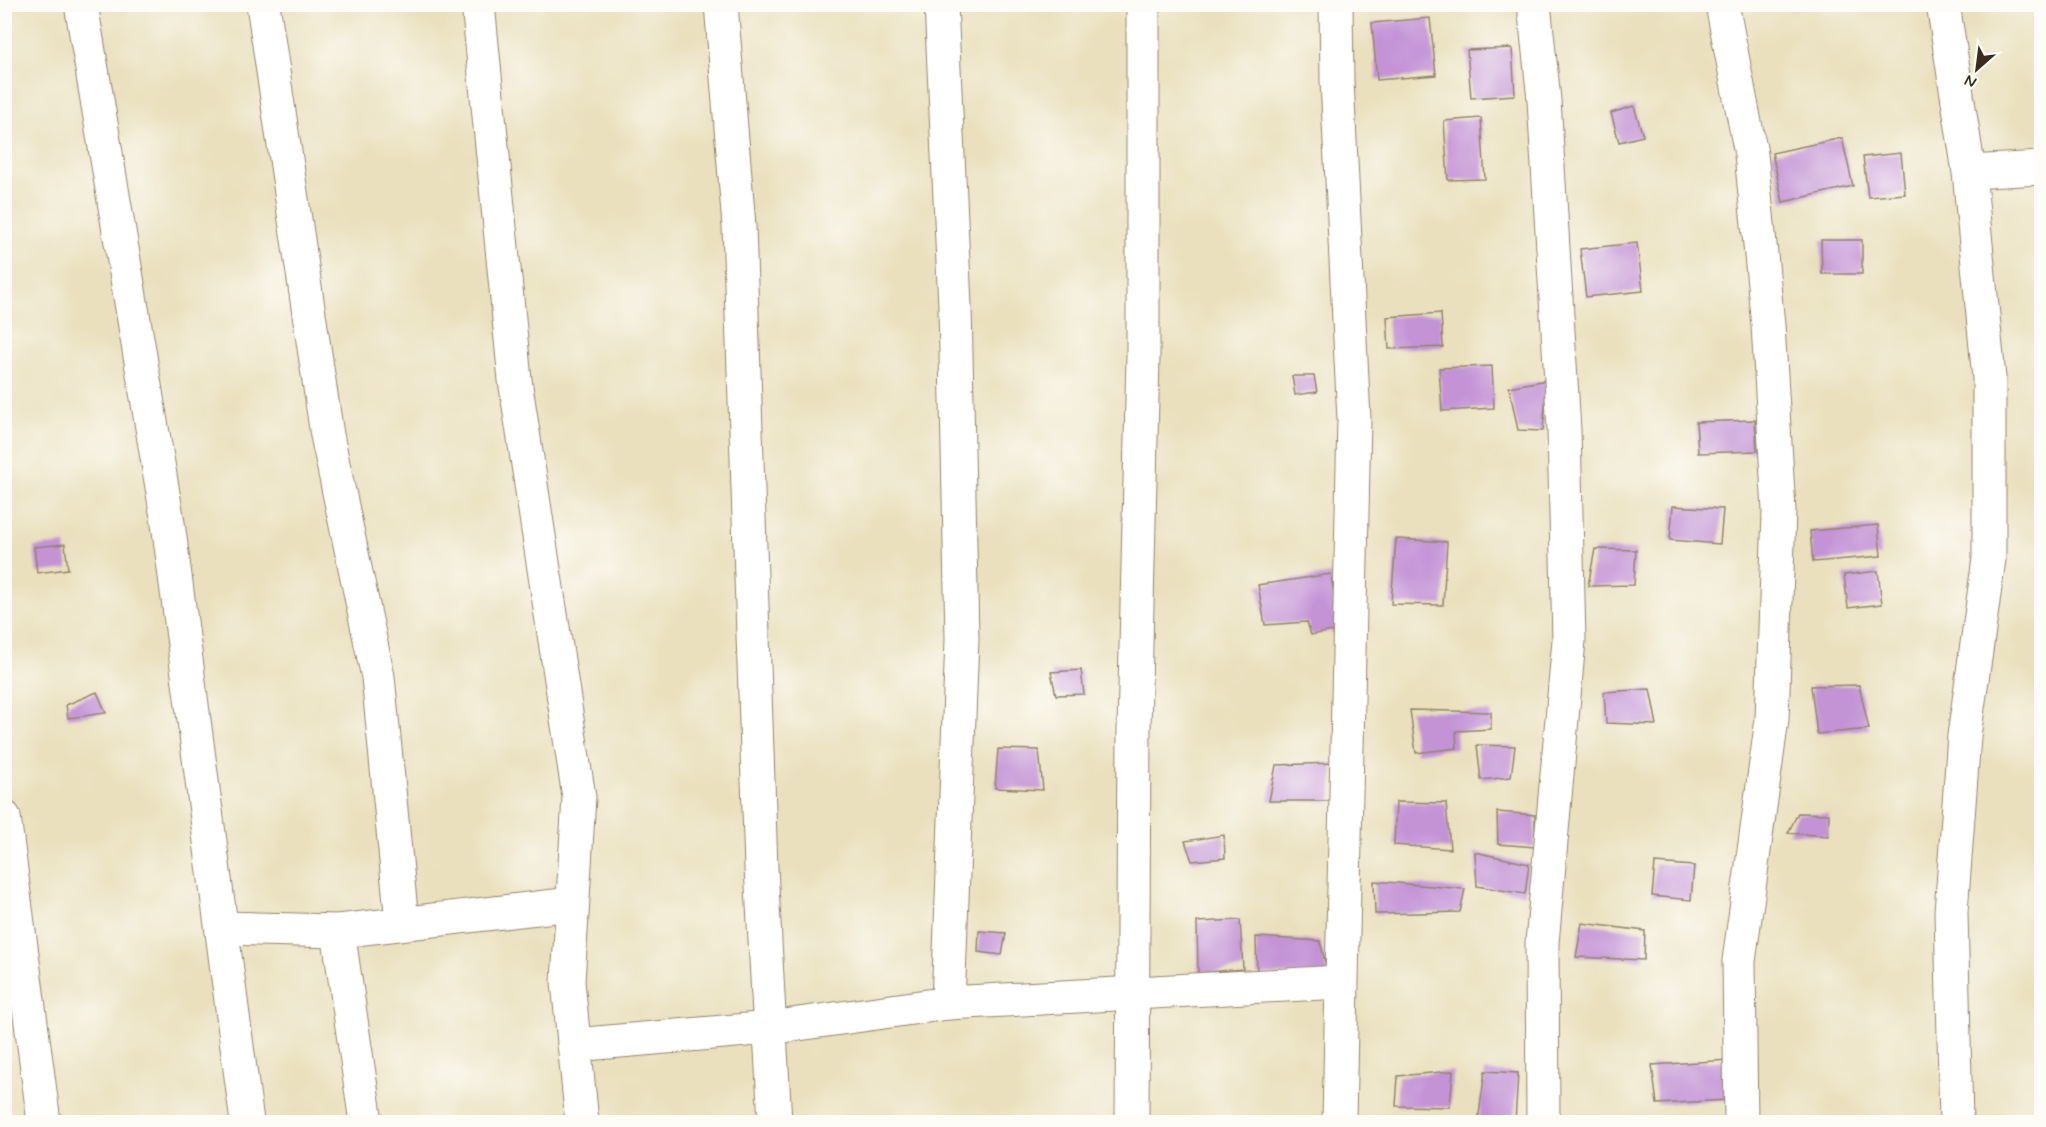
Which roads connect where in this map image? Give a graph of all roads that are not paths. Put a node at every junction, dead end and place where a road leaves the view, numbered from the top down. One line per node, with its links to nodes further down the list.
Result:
1 (81, 4): 16 (street)
2 (263, 4): 15 (street)
3 (478, 4): 14 (street)
4 (722, 4): 21 (street)
5 (941, 4): 20 (street)
6 (1143, 4): 19 (street)
7 (1336, 4): 18 (street)
8 (1534, 4): 30 (street)
9 (1722, 4): 31 (street)
10 (1943, 4): 12 (street)
11 (2042, 168): 12 (street)
12 (1969, 172): 32 (street)
13 (4, 817): 23 (street)
14 (572, 904): 15 (street); 22 (street)
15 (402, 922): 17 (street)
16 (222, 928): 17 (street); 24 (street)
17 (338, 931): 25 (street)
18 (1341, 982): 19 (street); 29 (street)
19 (1133, 993): 20 (street); 28 (street)
20 (948, 1004): 21 (street)
21 (770, 1028): 22 (street); 27 (street)
22 (574, 1045): 26 (street)
23 (44, 1122)
24 (247, 1122)
25 (366, 1122)
26 (582, 1122)
27 (776, 1122)
28 (1132, 1122)
29 (1339, 1122)
30 (1543, 1122)
31 (1741, 1122)
32 (1956, 1122)

